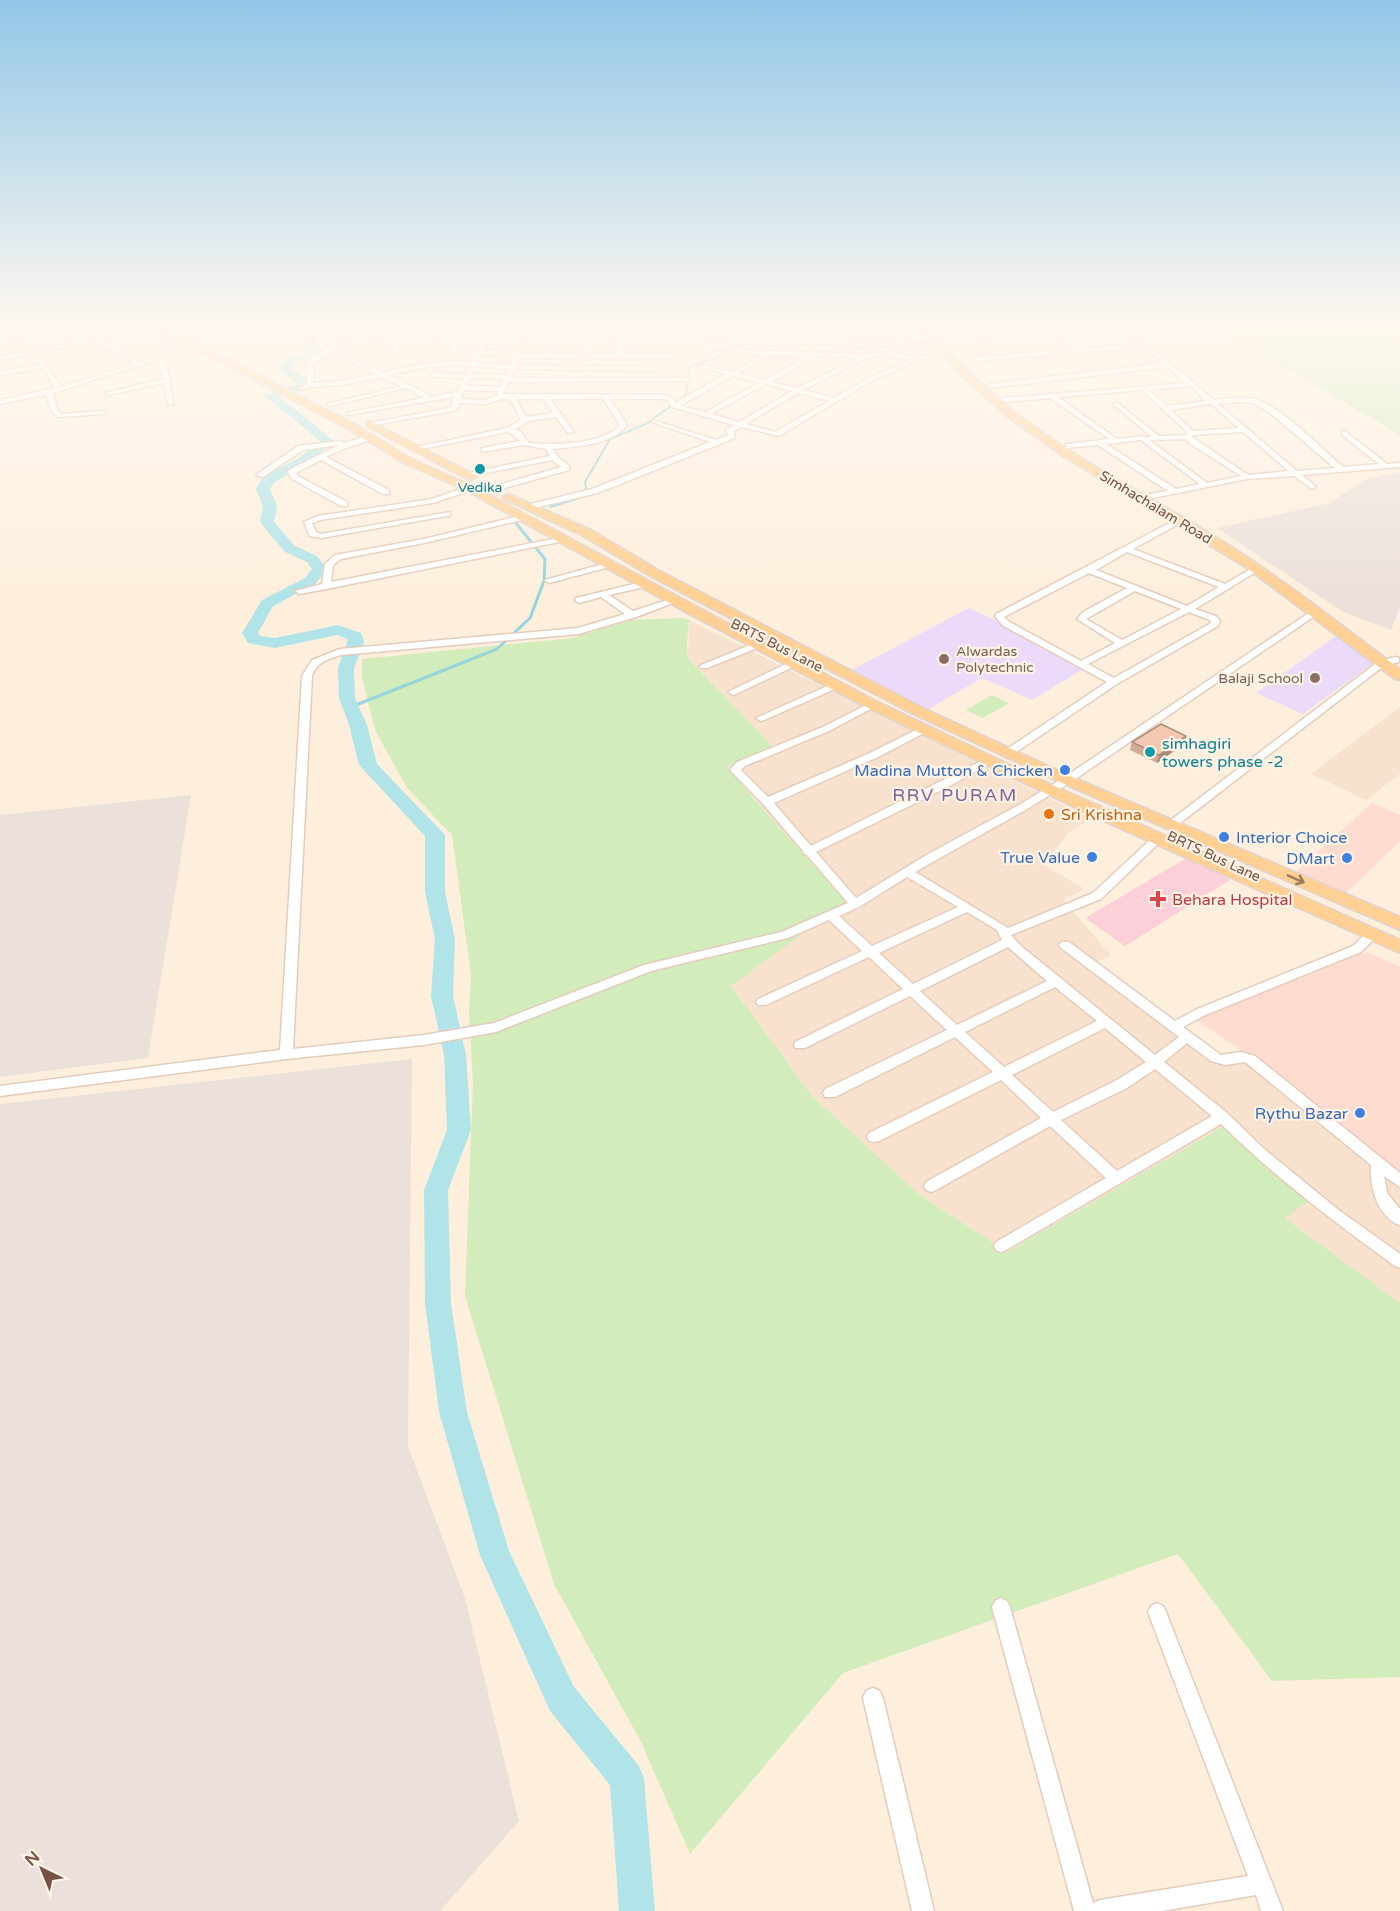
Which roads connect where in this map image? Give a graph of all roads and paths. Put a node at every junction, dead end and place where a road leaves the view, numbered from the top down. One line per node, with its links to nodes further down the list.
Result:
1 (344, 416): 26 (main road)
2 (349, 416): 93 (main road, BRTS Bus Lane)
3 (353, 416): 26 (main road)
4 (430, 416): 26 (street)
5 (523, 416): 19 (street)
6 (546, 416): 19 (street)
7 (559, 416): 25 (street)
8 (618, 416): 36 (street)
9 (709, 416): 22 (street)
10 (755, 416): 22 (street)
11 (808, 416): 22 (street)
12 (1021, 416): 53 (main road, Simhachalam Road)
13 (1024, 416): 35 (main road)
14 (1080, 416): 31 (street)
15 (1130, 416): 30 (street)
16 (1175, 416): 28 (street)
17 (1227, 416): 24 (street)
18 (1278, 416): 43 (street)
19 (525, 419): 23 (street)
20 (426, 421): 26 (street)
21 (654, 421): 32 (street)
22 (740, 425): 32 (street)
23 (509, 429): 33 (street); 37 (street)
24 (1244, 430): 28 (street); 44 (street)
25 (570, 432)
26 (372, 433): 37 (main road); 39 (street); 45 (street); 47 (main road)
27 (1344, 433): 42 (street)
28 (1189, 435): 30 (street); 46 (street)
29 (1142, 438): 30 (street); 31 (street); 48 (street)
30 (1158, 438)
31 (1116, 441): 34 (street)
32 (716, 442): 56 (street)
33 (523, 443): 36 (street); 38 (street)
34 (1100, 443): 35 (street); 51 (street)
35 (1070, 446): 53 (main road)
36 (548, 447): 40 (street)
37 (416, 448): 47 (main road)
38 (485, 450)
39 (320, 457): 52 (street); 55 (street)
40 (554, 457): 47 (street); 50 (street)
41 (1400, 465): 42 (street)
42 (1385, 466): 43 (street)
43 (1342, 470): 44 (street)
44 (1295, 473): 46 (street); 49 (street)
45 (260, 475)
46 (1247, 477): 48 (street)
47 (468, 482): 50 (main road); 54 (street); 56 (main road)
48 (1204, 484): 51 (street)
49 (1312, 487)
50 (494, 489): 56 (main road)
51 (1174, 491): 53 (street)
52 (386, 492)
53 (1148, 498): 58 (main road, Simhachalam Road); 63 (main road)
54 (433, 501): 57 (street); 57 (street)
55 (344, 504)
56 (526, 512): 59 (street); 60 (main road); 91 (main road)
57 (447, 514): 59 (street)
58 (1179, 520): 61 (street); 63 (main road, Simhachalam Road)
59 (463, 532): 67 (street)
60 (564, 539): 62 (main road); 67 (street)
61 (1126, 549): 64 (street); 68 (street)
62 (610, 564): 65 (street); 66 (main road)
63 (1258, 566): 68 (street); 75 (main road, Simhachalam Road); 79 (main road)
64 (1089, 570): 69 (street); 82 (street)
65 (549, 580)
66 (646, 584): 71 (street); 73 (main road)
67 (326, 586): 70 (street)
68 (1226, 587): 74 (street)
69 (1134, 588): 74 (street); 77 (street)
70 (299, 591)
71 (603, 595): 72 (street); 76 (street)
72 (579, 600)
73 (676, 600): 76 (street); 78 (main road)
74 (1188, 609): 77 (street); 85 (street)
75 (1316, 611): 80 (main road, Simhachalam Road); 93 (street)
76 (633, 615): 117 (street)
77 (1121, 643): 82 (street)
78 (757, 645): 81 (main road); 83 (street)
79 (1398, 661): 80 (street)
80 (1382, 663): 84 (main road, Simhachalam Road); 95 (street)
81 (792, 664): 86 (main road); 87 (street)
82 (1082, 664): 85 (street)
83 (704, 666)
84 (1400, 676)
85 (1114, 682): 91 (street)
86 (834, 686): 88 (main road); 89 (street)
87 (733, 692)
88 (873, 705): 90 (main road); 94 (street)
89 (761, 718)
90 (923, 730): 92 (main road); 94 (street)
91 (1008, 753): 93 (main road)
92 (989, 761): 93 (main road); 97 (street)
93 (1059, 784): 95 (main road); 96 (main road); 98 (street); 105 (main road, BRTS Bus Lane)
94 (767, 802): 97 (street)
95 (1171, 825): 102 (main road, one-way to 102)
96 (1157, 839): 103 (main road); 104 (street)
97 (808, 852): 99 (street)
98 (908, 872): 99 (street); 100 (street)
99 (855, 904): 101 (street)
100 (966, 908): 104 (street); 108 (street)
101 (832, 916): 108 (street); 117 (street)
102 (1400, 924)
103 (1372, 934): 107 (main road); 113 (street)
104 (1007, 938): 109 (street); 110 (street)
105 (1400, 940)
106 (1065, 945): 113 (street)
107 (1400, 947)
108 (872, 952): 110 (street); 111 (street)
109 (1057, 981): 112 (street); 114 (street)
110 (913, 991): 114 (street); 116 (street)
111 (762, 1002)
112 (1106, 1022): 118 (street); 119 (street)
113 (1175, 1026): 115 (street)
114 (958, 1032): 119 (street); 121 (street)
115 (1188, 1036): 118 (street); 125 (street)
116 (800, 1045)
117 (286, 1054): 120 (street)
118 (1154, 1063): 122 (street); 123 (street)
119 (1003, 1074): 123 (street); 124 (street)
120 (0, 1091)
121 (830, 1094)
122 (1222, 1117): 126 (street); 131 (street)
123 (1051, 1119): 126 (street); 128 (street)
124 (874, 1137)
125 (1378, 1163): 127 (street); 129 (street)
126 (1116, 1179): 130 (street)
127 (1400, 1181)
128 (931, 1186)
129 (1400, 1219)
130 (1001, 1246)
131 (1400, 1262)
132 (1001, 1608): 137 (street)
133 (1157, 1612): 135 (street)
134 (873, 1698): 136 (street)
135 (1261, 1884): 138 (street); 139 (street)
136 (923, 1911)
137 (1085, 1911)
138 (1100, 1911)
139 (1272, 1911)

